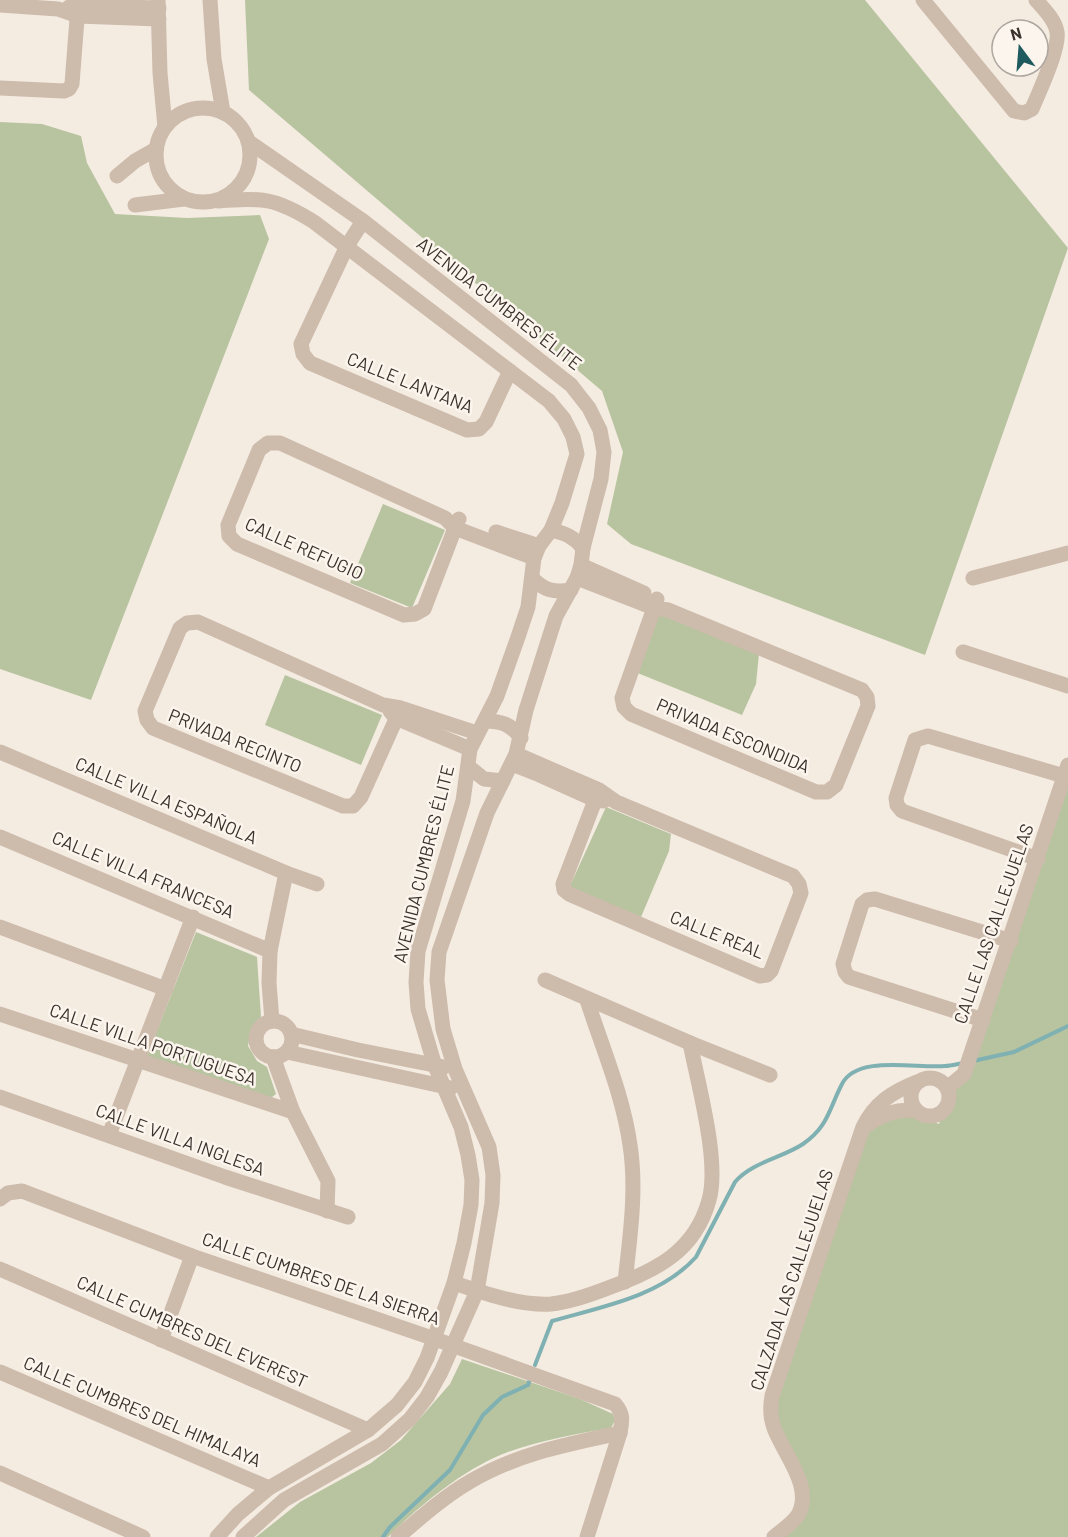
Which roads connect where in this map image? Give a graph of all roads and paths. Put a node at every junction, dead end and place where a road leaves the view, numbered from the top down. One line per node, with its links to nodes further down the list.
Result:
1 (210, 0): 8 (street)
2 (923, 0): 3 (street)
3 (1036, 0)
4 (0, 5): 6 (street)
5 (159, 9): 6 (street); 9 (street)
6 (78, 11): 7 (street)
7 (0, 88)
8 (223, 112): 9 (street); 10 (street)
9 (165, 127): 11 (street)
10 (249, 141): 14 (street); 16 (street, AVENIDA CUMBRES ÉLITE)
11 (156, 149): 12 (street); 13 (street)
12 (117, 176)
13 (184, 199): 14 (street); 15 (street)
14 (218, 201): 17 (street)
15 (135, 205)
16 (363, 221): 17 (street); 19 (street, AVENIDA CUMBRES ÉLITE)
17 (347, 246): 18 (street); 18 (street, CALLE LANTANA)
18 (510, 371): 20 (street)
19 (604, 452): 20 (street); 23 (street, AVENIDA CUMBRES ÉLITE)
20 (577, 454): 22 (street)
21 (453, 522): 21 (street, CALLE REFUGIO); 24 (street, CALLE REFUGIO)
22 (551, 530): 23 (street); 24 (street)
23 (583, 548): 27 (street, AVENIDA CUMBRES ÉLITE)
24 (536, 552): 26 (street, AVENIDA CUMBRES ÉLITE)
25 (1068, 553): 28 (street)
26 (532, 578): 27 (street); 33 (street, AVENIDA CUMBRES ÉLITE)
27 (576, 578): 29 (street, PRIVADA ESCONDIDA); 34 (street, AVENIDA CUMBRES ÉLITE)
28 (973, 578)
29 (660, 606): 29 (street, PRIVADA ESCONDIDA)
30 (963, 652): 31 (street)
31 (1068, 686)
32 (398, 713): 32 (street, PRIVADA RECINTO); 33 (street, PRIVADA RECINTO); 35 (street, PRIVADA RECINTO)
33 (481, 727): 34 (street); 35 (street, AVENIDA CUMBRES ÉLITE)
34 (521, 738): 37 (street, AVENIDA CUMBRES ÉLITE)
35 (470, 749): 38 (street, AVENIDA CUMBRES ÉLITE)
36 (0, 752): 44 (street, CALLE VILLA ESPAÑOLA)
37 (514, 759): 40 (street, AVENIDA CUMBRES ÉLITE); 41 (street, CALLE REAL)
38 (469, 767): 40 (street); 46 (street, AVENIDA CUMBRES ÉLITE)
39 (1066, 771): 43 (street, CALLE LAS CALLEJUELAS); 43 (street)
40 (503, 781): 47 (street, AVENIDA CUMBRES ÉLITE)
41 (597, 795): 41 (street, CALLE REAL)
42 (0, 837): 48 (street, CALLE VILLA FRANCESA)
43 (1038, 859): 50 (street, CALLE LAS CALLEJUELAS)
44 (286, 873): 45 (street, CALLE VILLA ESPAÑOLA); 51 (street)
45 (317, 884)
46 (435, 896): 47 (street); 63 (street, AVENIDA CUMBRES ÉLITE)
47 (457, 903): 65 (street, AVENIDA CUMBRES ÉLITE)
48 (193, 917): 51 (street, CALLE VILLA FRANCESA); 53 (street)
49 (0, 927): 53 (street)
50 (1011, 941): 56 (street, CALLE LAS CALLEJUELAS); 56 (street)
51 (270, 951): 57 (street)
52 (545, 980): 54 (street)
53 (166, 989): 62 (street)
54 (587, 1000): 59 (street); 81 (street)
55 (0, 1014): 62 (street, CALLE VILLA PORTUGUESA)
56 (983, 1020): 69 (street, CALLE LAS CALLEJUELAS)
57 (272, 1022): 58 (street); 61 (street)
58 (291, 1034): 60 (street); 61 (street)
59 (690, 1043): 66 (street); 81 (street)
60 (358, 1050): 63 (street); 64 (street)
61 (280, 1054): 64 (street); 73 (street)
62 (138, 1061): 73 (street, CALLE VILLA PORTUGUESA); 75 (street)
63 (435, 1066): 65 (street); 68 (street, AVENIDA CUMBRES ÉLITE)
64 (352, 1067): 68 (street)
65 (456, 1069): 70 (street, AVENIDA CUMBRES ÉLITE)
66 (770, 1075)
67 (917, 1082): 69 (street); 72 (street); 74 (street, CALZADA LAS CALLEJUELAS)
68 (443, 1086): 70 (street); 82 (street, AVENIDA CUMBRES ÉLITE)
69 (947, 1088): 72 (street)
70 (466, 1092): 83 (street, AVENIDA CUMBRES ÉLITE)
71 (0, 1097): 75 (street, CALLE VILLA INGLESA)
72 (916, 1111): 74 (street)
73 (293, 1112): 77 (street)
74 (863, 1127): 97 (street, CALZADA LAS CALLEJUELAS)
75 (109, 1135): 77 (street, CALLE VILLA INGLESA)
76 (4, 1196): 79 (street, CALLE CUMBRES DE LA SIERRA)
77 (327, 1211): 78 (street, CALLE VILLA INGLESA)
78 (348, 1217)
79 (192, 1256): 84 (street, CALLE CUMBRES DE LA SIERRA); 85 (street)
80 (0, 1269): 85 (street, CALLE CUMBRES DEL EVEREST)
81 (625, 1282): 83 (street)
82 (454, 1283): 83 (street); 84 (street, AVENIDA CUMBRES ÉLITE)
83 (477, 1291): 86 (street, AVENIDA CUMBRES ÉLITE)
84 (435, 1338): 86 (street, CALLE CUMBRES DE LA SIERRA); 88 (street, AVENIDA CUMBRES ÉLITE)
85 (162, 1340): 88 (street, CALLE CUMBRES DEL EVEREST)
86 (452, 1346): 89 (street, CALLE CUMBRES DE LA SIERRA); 95 (street, AVENIDA CUMBRES ÉLITE)
87 (0, 1372): 91 (street, CALLE CUMBRES DEL HIMALAYA)
88 (368, 1430): 91 (street, AVENIDA CUMBRES ÉLITE)
89 (620, 1433): 92 (street); 96 (street)
90 (0, 1473): 93 (street)
91 (269, 1488): 94 (street, AVENIDA CUMBRES ÉLITE)
92 (584, 1535)
93 (143, 1537)
94 (217, 1537)
95 (243, 1537)
96 (398, 1537)
97 (774, 1537)

